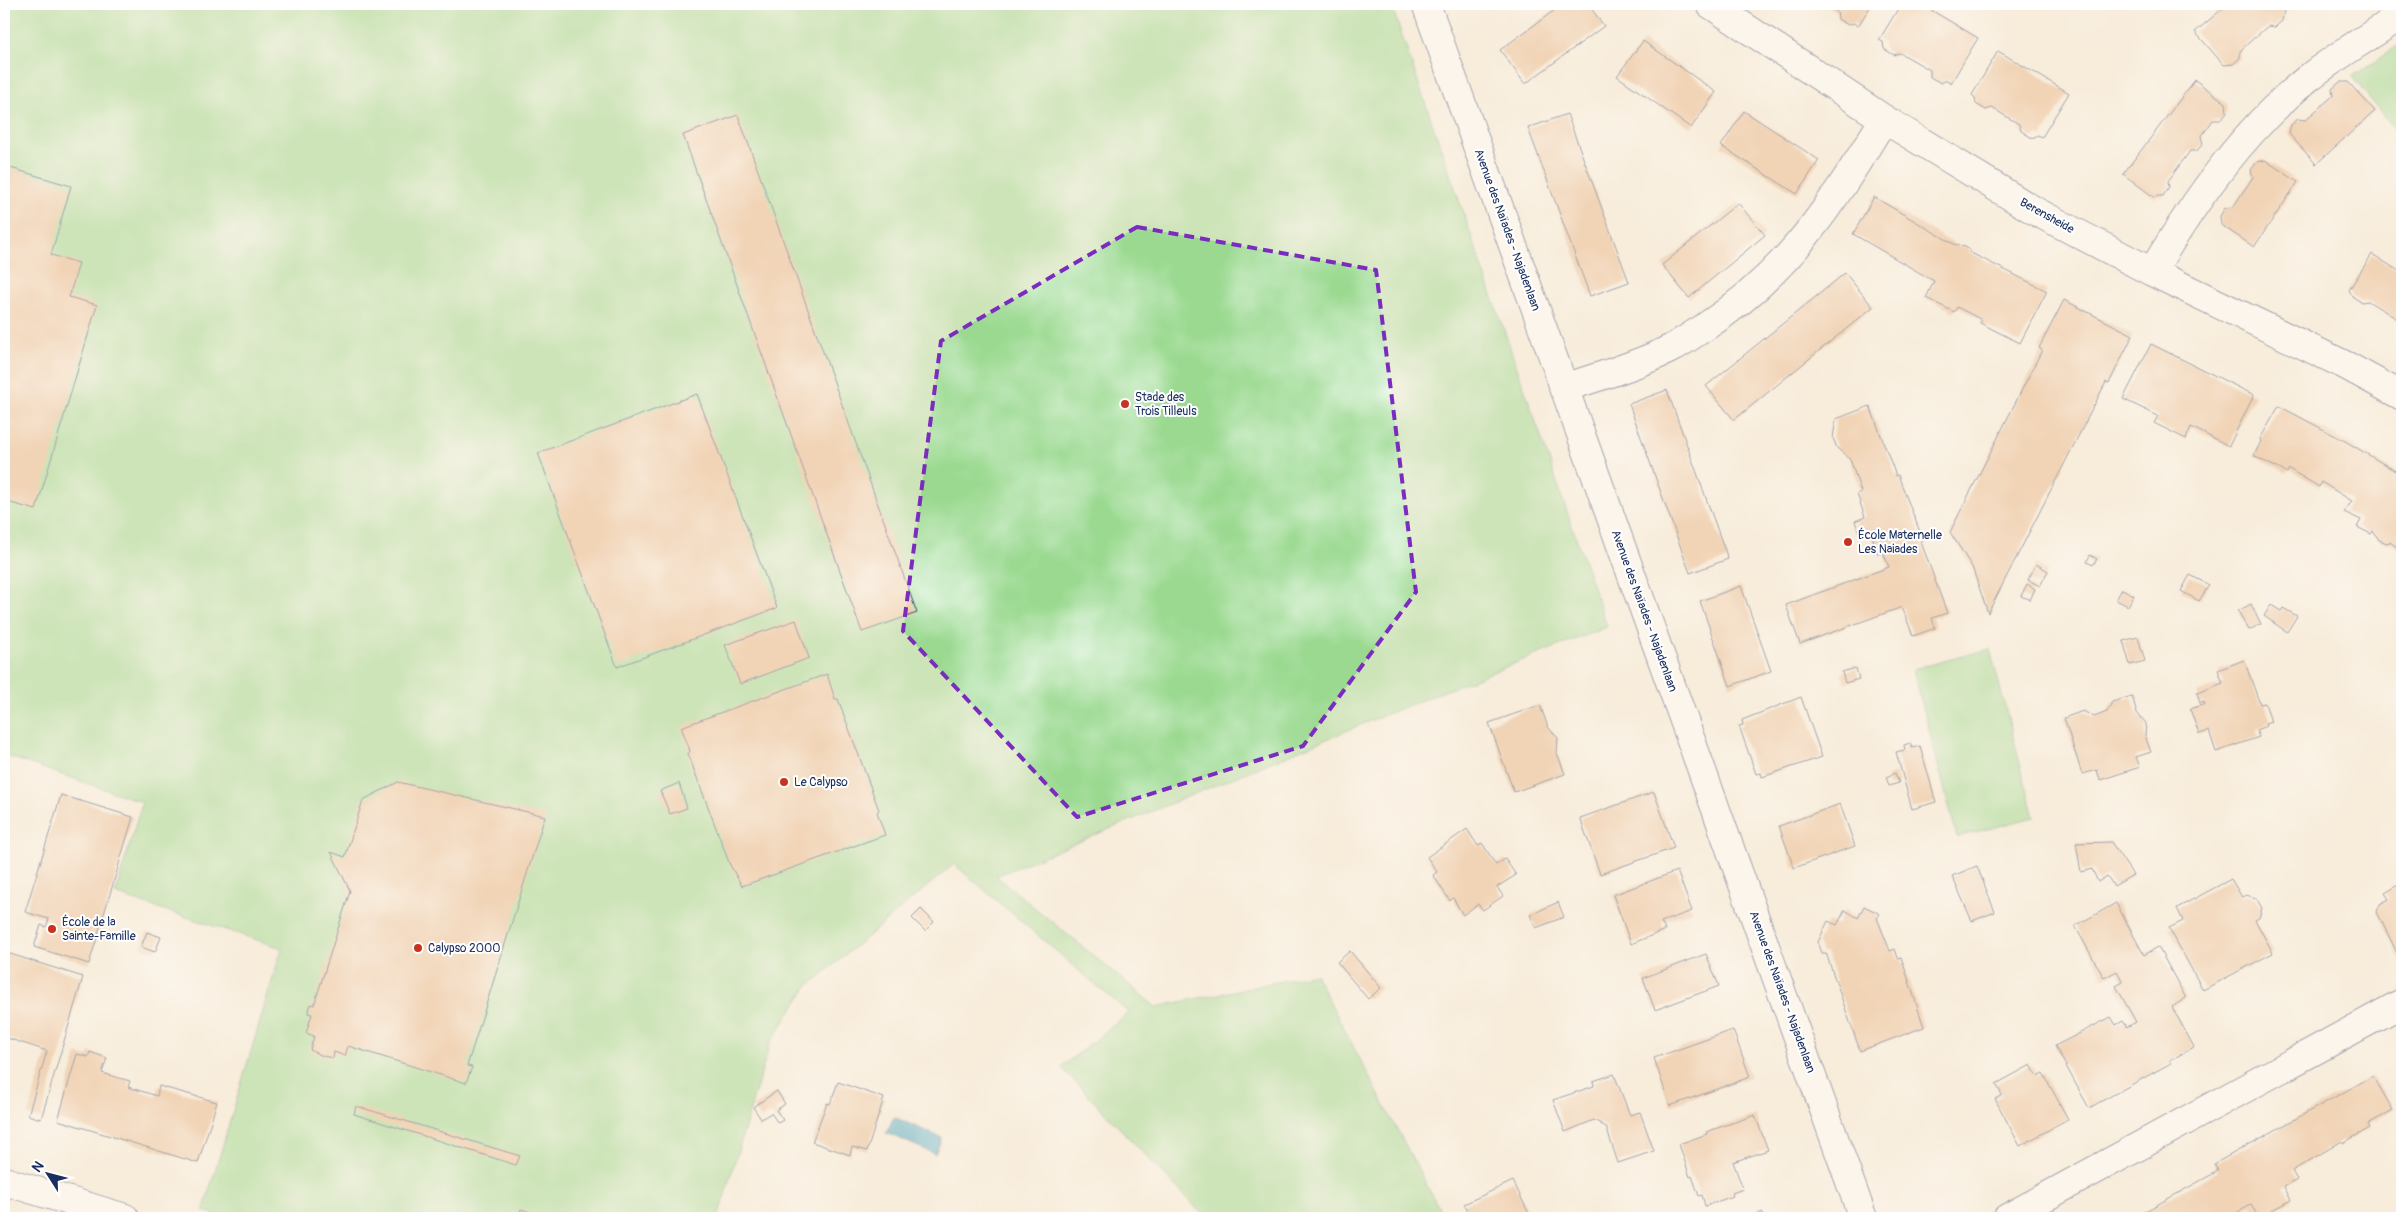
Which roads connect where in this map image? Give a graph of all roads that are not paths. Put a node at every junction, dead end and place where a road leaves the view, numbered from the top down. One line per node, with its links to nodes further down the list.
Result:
1 (1426, 4): 6 (street, Avenue des Naïades - Najadenlaan)
2 (1710, 4): 4 (street, Berensheide)
3 (2402, 15): 5 (street)
4 (1884, 119): 5 (street, Berensheide); 6 (street)
5 (2152, 272): 7 (street, Berensheide)
6 (1563, 388): 11 (street, Avenue des Naïades - Najadenlaan)
7 (2402, 396)
8 (2402, 1003): 12 (street)
9 (4, 1181): 10 (street)
10 (125, 1218)
11 (1863, 1218)
12 (2007, 1218)

